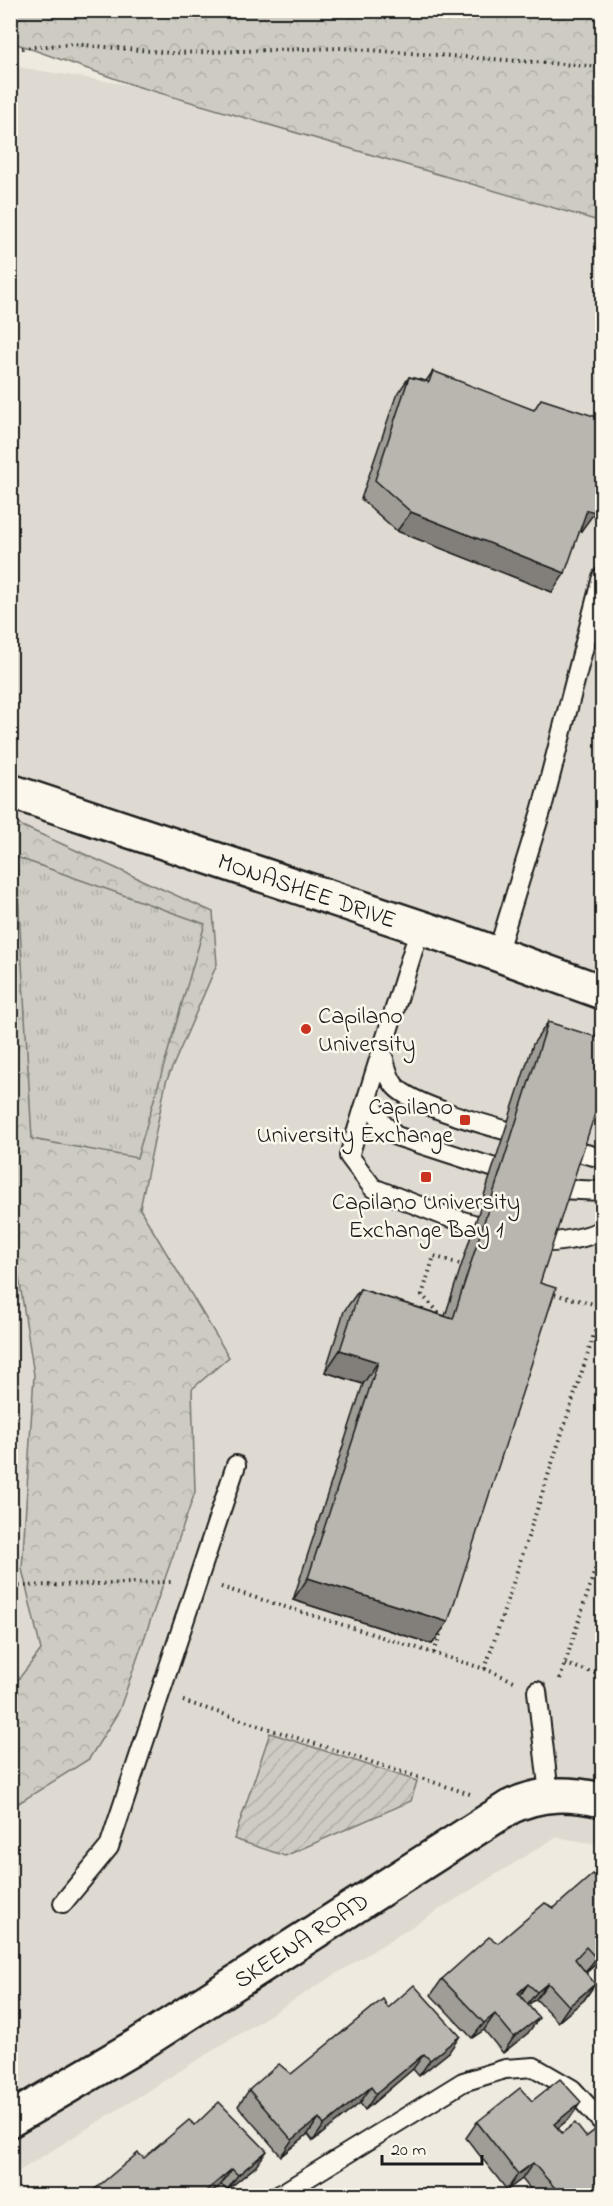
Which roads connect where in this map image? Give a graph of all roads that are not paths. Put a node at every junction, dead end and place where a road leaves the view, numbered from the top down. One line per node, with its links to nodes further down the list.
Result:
1 (603, 578): 4 (lane)
2 (10, 791): 3 (street, MONASHEE DRIVE)
3 (420, 928): 4 (street, MONASHEE DRIVE); 6 (lane)
4 (497, 954): 5 (street, MONASHEE DRIVE)
5 (603, 992)
6 (382, 1051): 7 (lane); 8 (lane)
7 (368, 1097): 9 (lane); 10 (lane)
8 (603, 1158)
9 (603, 1191)
10 (603, 1229)
11 (236, 1466): 15 (lane)
12 (537, 1691): 13 (lane)
13 (549, 1794): 14 (street, SKEENA ROAD); 16 (street, SKEENA ROAD)
14 (603, 1800)
15 (63, 1904)
16 (10, 2120)
17 (603, 2122): 18 (lane)
18 (278, 2196)

